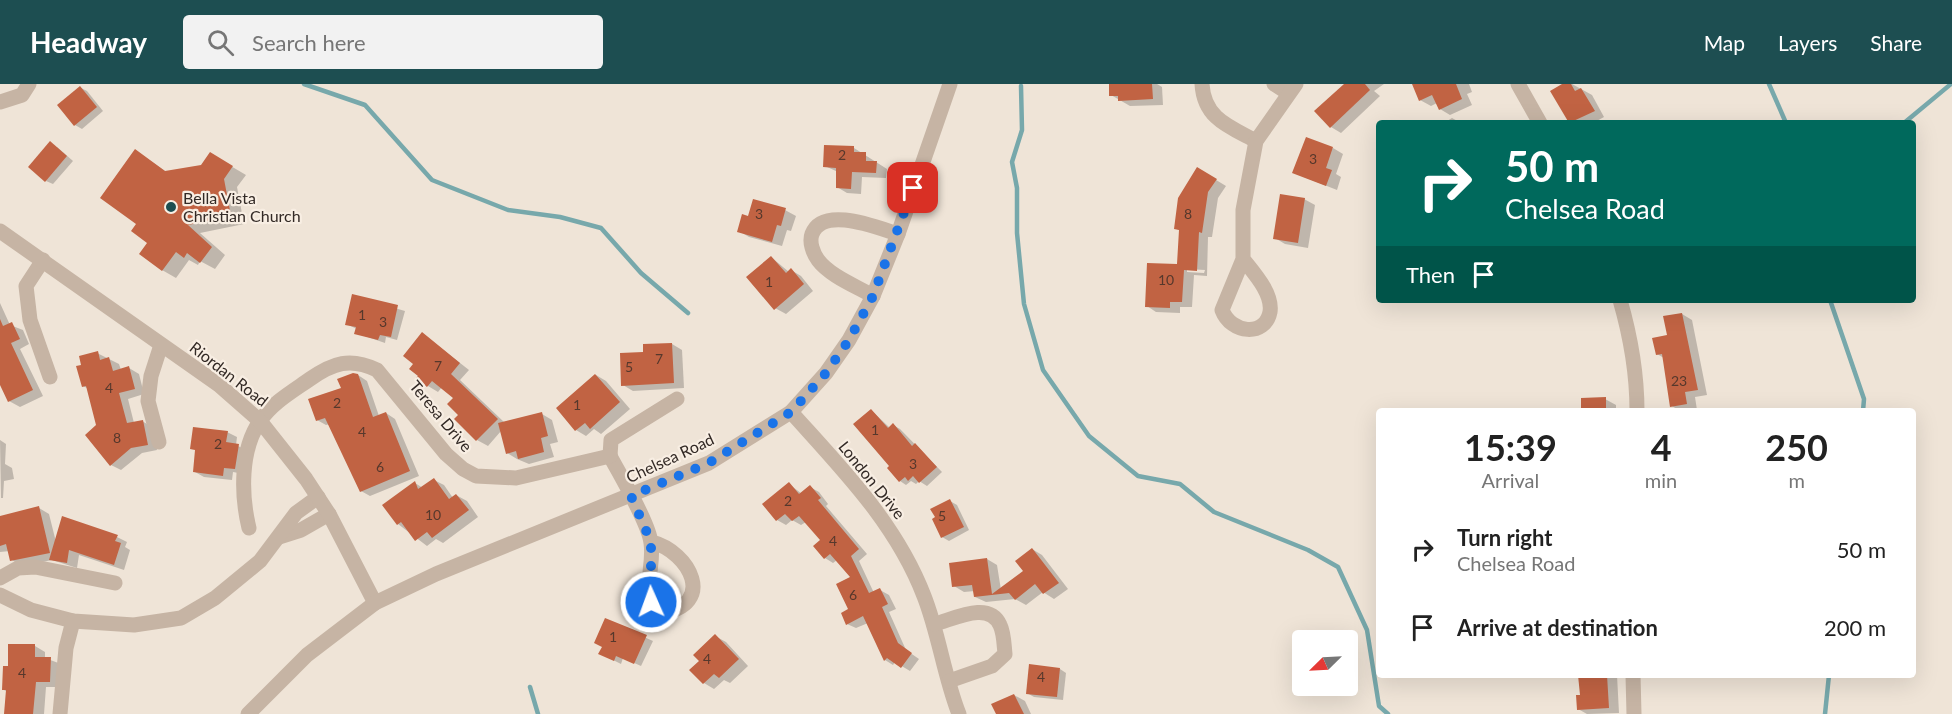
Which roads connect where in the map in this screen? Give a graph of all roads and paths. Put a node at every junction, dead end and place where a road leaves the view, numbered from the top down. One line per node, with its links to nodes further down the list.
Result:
1 (29, 84): 7 (street)
2 (950, 84): 11 (street, Chelsea Road)
3 (1203, 84): 9 (street)
4 (1274, 84): 6 (street)
5 (1518, 84): 8 (street)
6 (1292, 88): 9 (street)
7 (0, 102)
8 (1538, 120)
9 (1257, 141): 12 (street)
10 (0, 231): 13 (street, Riordan Road)
11 (898, 234): 14 (street, Chelsea Road); 14 (street)
12 (1243, 259)
13 (42, 260): 16 (street, Riordan Road); 17 (street)
14 (873, 296): 20 (street, Chelsea Road)
15 (1621, 303): 19 (street)
16 (161, 345): 21 (street, Riordan Road); 22 (street)
17 (50, 377)
18 (677, 399): 23 (street)
19 (1637, 408)
20 (791, 412): 24 (street, Chelsea Road); 35 (street, London Drive)
21 (260, 421): 23 (street, Teresa Drive); 25 (street, Riordan Road); 27 (street)
22 (159, 442)
23 (610, 456): 24 (street)
24 (631, 496): 29 (street); 33 (street, Chelsea Road)
25 (318, 497): 26 (street, Riordan Road); 28 (street)
26 (329, 514): 28 (street); 33 (street, Riordan Road)
27 (249, 528)
28 (279, 537): 34 (street)
29 (651, 542)
30 (0, 578): 31 (street)
31 (115, 583)
32 (0, 595): 34 (street)
33 (375, 603): 39 (street, Chelsea Road)
34 (73, 621): 38 (street)
35 (935, 624): 37 (street, London Drive); 37 (street)
36 (1633, 678): 41 (street)
37 (949, 681): 40 (street, London Drive)
38 (60, 714)
39 (248, 714)
40 (960, 714)
41 (1634, 714)

